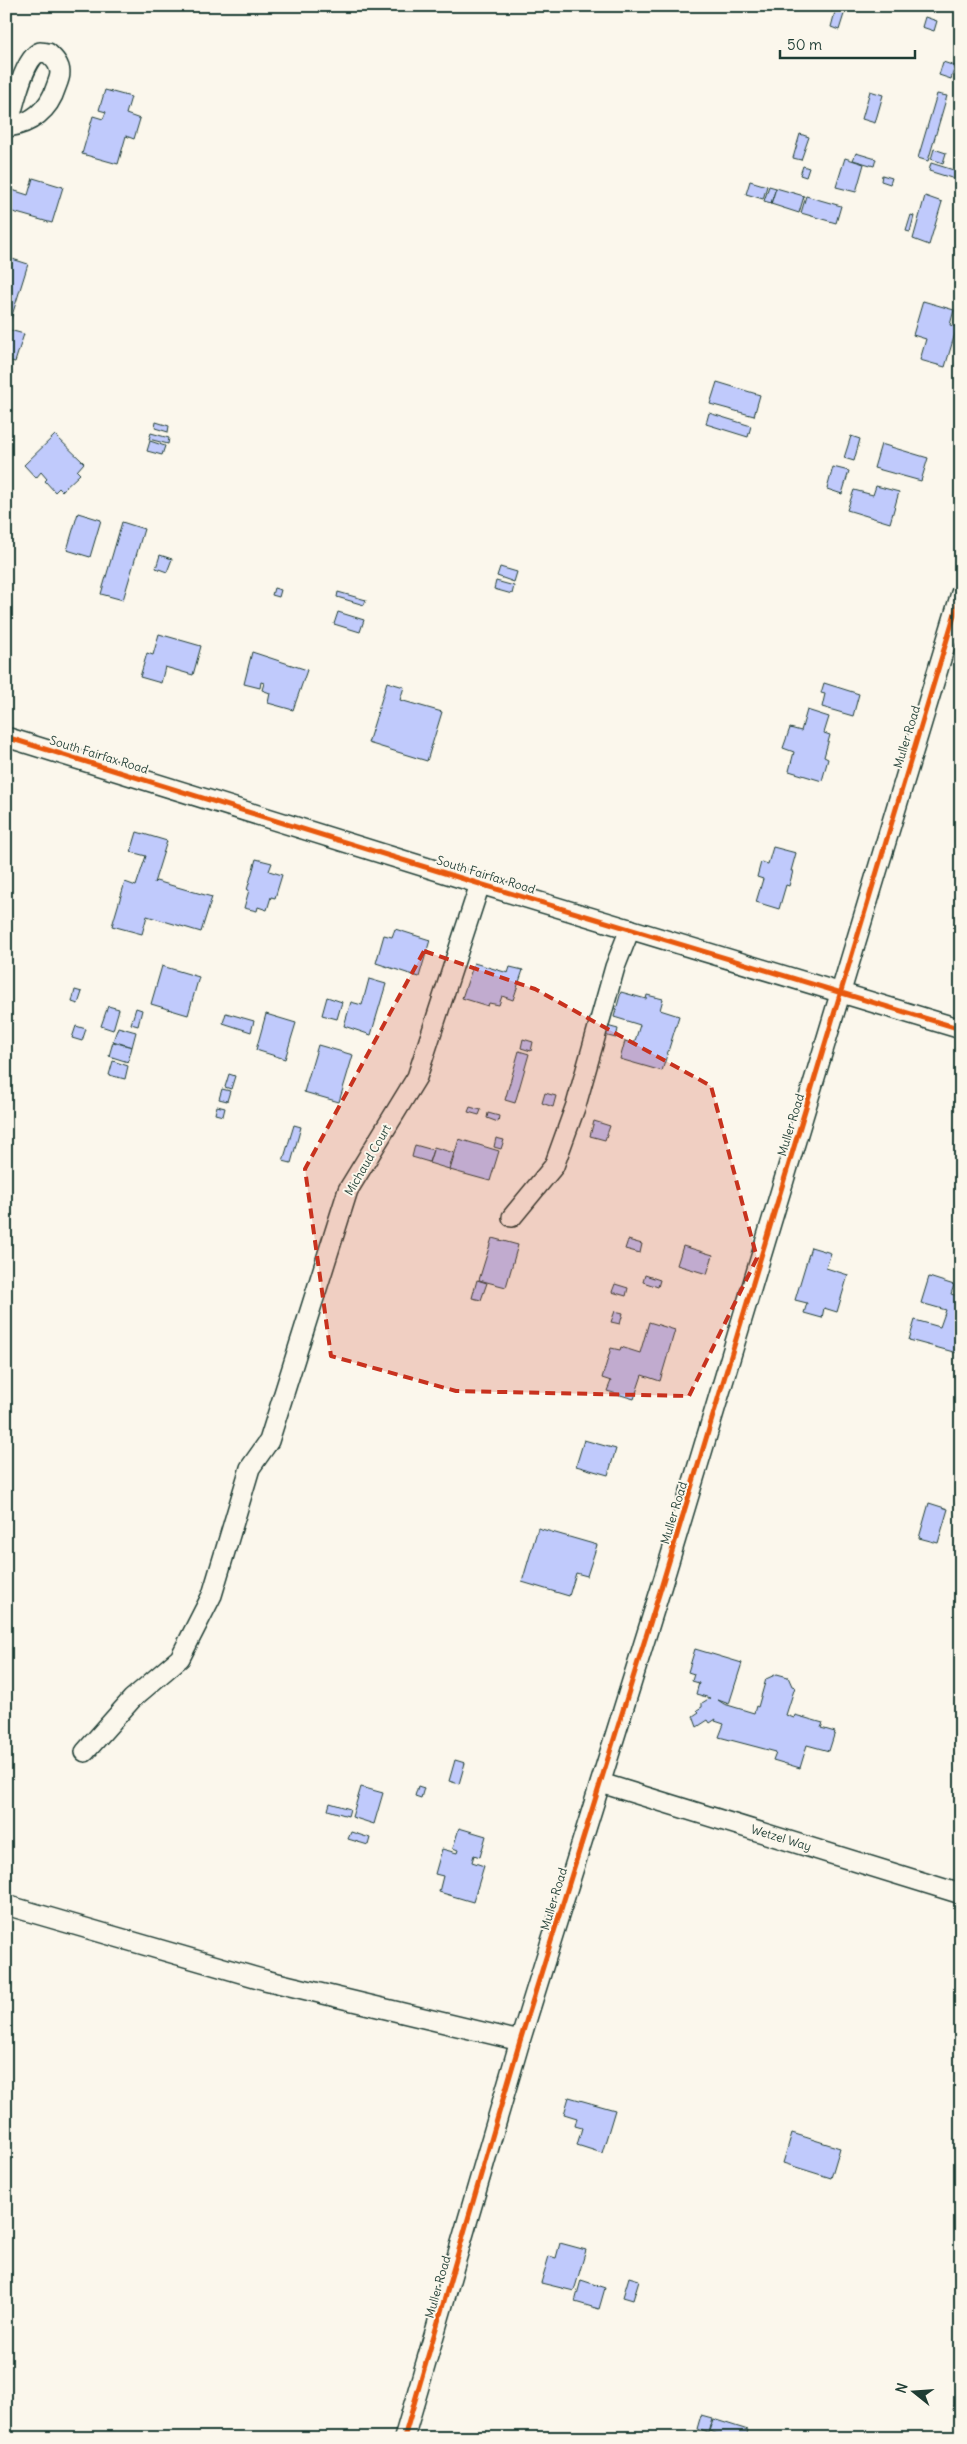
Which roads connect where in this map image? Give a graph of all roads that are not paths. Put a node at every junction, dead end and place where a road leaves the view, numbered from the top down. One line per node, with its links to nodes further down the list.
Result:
1 (961, 592): 5 (street, Muller Road)
2 (6, 737): 3 (street, South Fairfax Road)
3 (480, 884): 4 (street, South Fairfax Road); 8 (street, Michaud Court)
4 (630, 929): 5 (street, South Fairfax Road); 7 (street)
5 (841, 992): 6 (street, South Fairfax Road); 9 (street, Muller Road)
6 (961, 1029)
7 (512, 1217)
8 (85, 1752)
9 (601, 1783): 10 (street, Wetzel Way); 12 (street, Muller Road)
10 (961, 1894)
11 (6, 1905): 12 (street)
12 (520, 2041): 13 (street, Muller Road)
13 (404, 2438)

